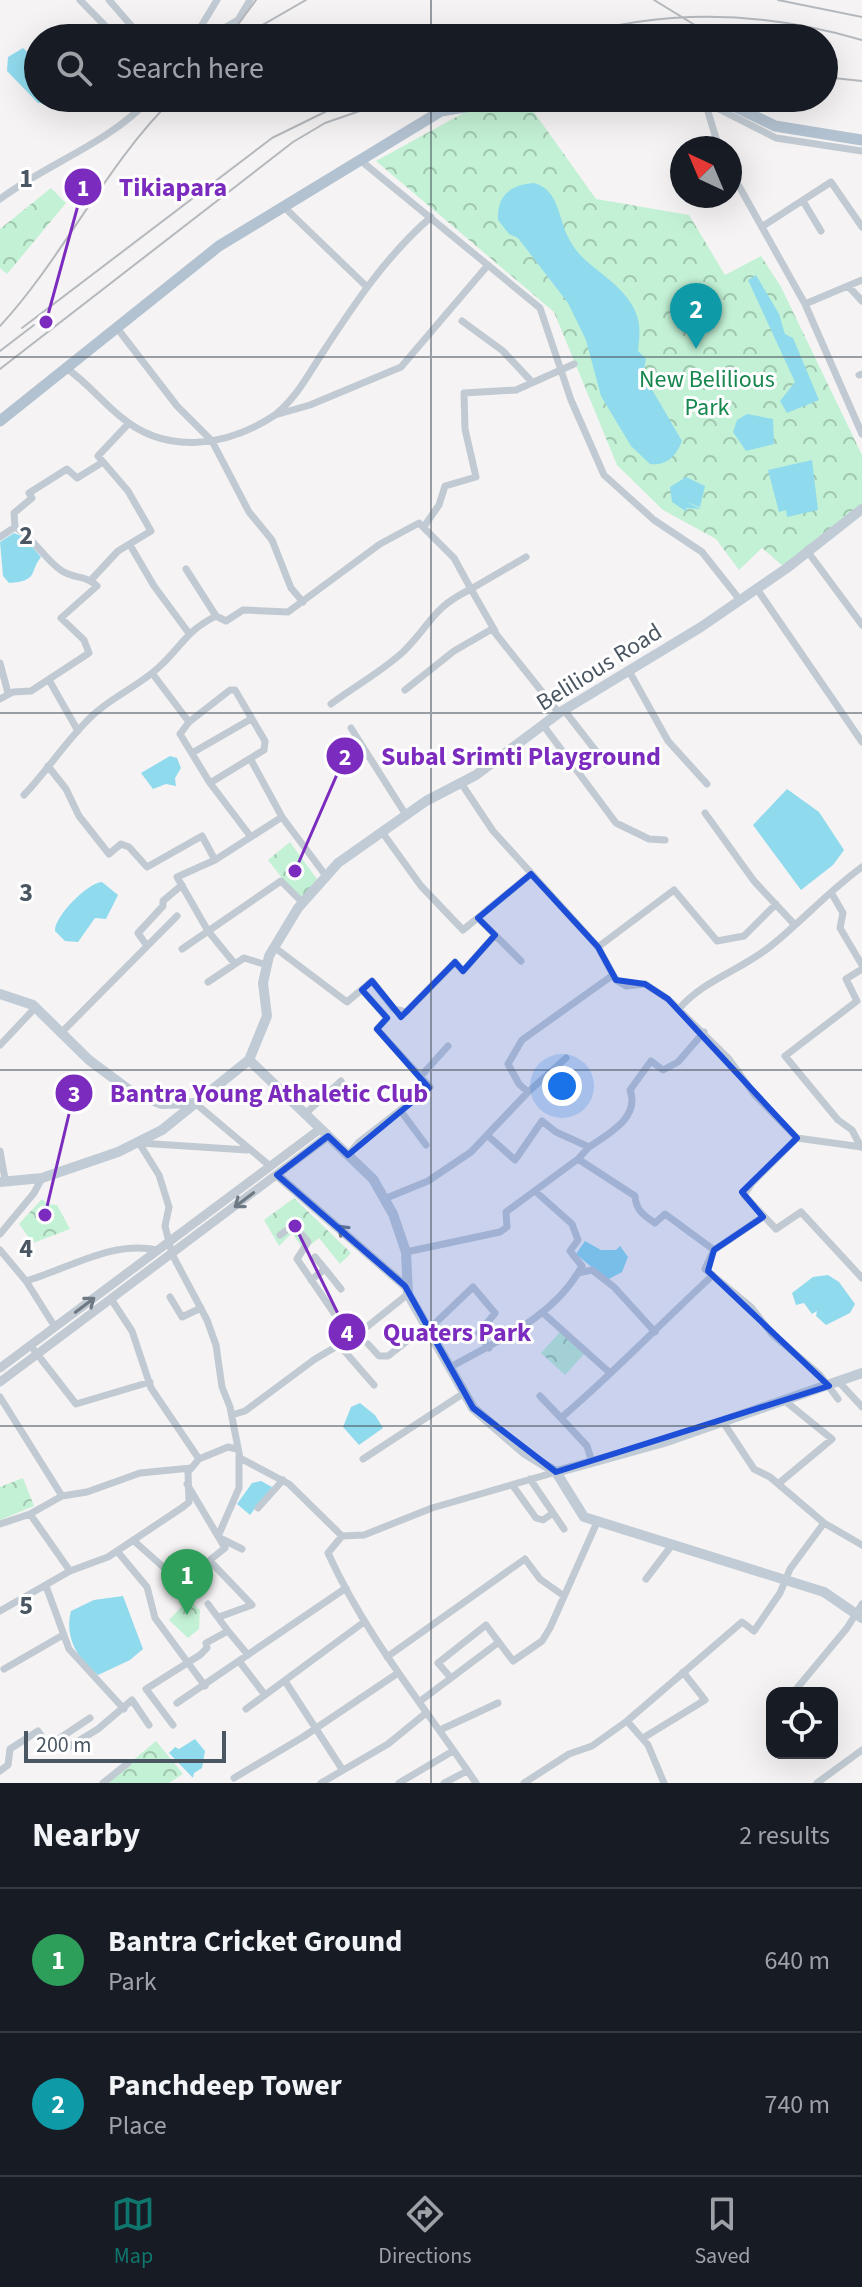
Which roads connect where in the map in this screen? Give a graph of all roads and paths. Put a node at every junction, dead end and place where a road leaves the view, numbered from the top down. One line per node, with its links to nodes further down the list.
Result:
1 (80, 0): 5 (street)
2 (109, 0): 6 (street)
3 (217, 0): 7 (street)
4 (250, 0): 8 (street)
5 (103, 24)
6 (130, 24)
7 (202, 24)
8 (231, 24)
9 (135, 112): 19 (street)
10 (439, 112): 17 (main road)
11 (713, 112): 14 (street)
12 (732, 112): 16 (street)
13 (741, 112): 15 (main road)
14 (717, 136)
15 (862, 140)
16 (862, 151)
17 (360, 160): 21 (main road); 22 (street)
18 (742, 190): 23 (street)
19 (0, 199)
20 (803, 201): 23 (street); 24 (street); 25 (street)
21 (284, 207): 28 (street); 33 (main road)
22 (431, 217): 26 (street); 28 (street)
23 (763, 226): 31 (street)
24 (862, 227)
25 (821, 231)
26 (488, 265): 36 (street); 38 (street)
27 (862, 280): 29 (street)
28 (367, 287): 38 (street)
29 (849, 287): 30 (street); 31 (street)
30 (862, 301)
31 (805, 304): 41 (street)
32 (462, 321): 37 (street)
33 (117, 328): 35 (main road); 42 (street)
34 (574, 364): 36 (street)
35 (66, 368): 39 (main road); 40 (street)
36 (560, 368): 37 (street); 55 (street)
37 (531, 381): 45 (street)
38 (275, 415): 42 (street)
39 (0, 421)
40 (129, 423): 42 (street); 43 (street)
41 (862, 434)
42 (212, 441): 56 (street)
43 (103, 462): 46 (street); 48 (street)
44 (862, 509): 49 (main road, Belilious Road)
45 (425, 525): 53 (street); 56 (street)
46 (15, 527): 47 (street); 52 (street)
47 (0, 537)
48 (130, 545): 52 (street); 60 (street)
49 (808, 552): 54 (main road, Belilious Road); 58 (street)
50 (526, 557): 53 (street)
51 (186, 569): 57 (street)
52 (91, 580): 64 (street)
53 (471, 589): 59 (street); 68 (street)
54 (757, 589): 55 (main road, Belilious Road); 75 (street)
55 (740, 600): 62 (main road, Belilious Road)
56 (303, 602): 57 (street)
57 (216, 616): 60 (street)
58 (862, 625)
59 (495, 631): 65 (street); 69 (street)
60 (188, 632): 63 (street)
61 (0, 664): 66 (street)
62 (629, 671): 69 (main road, Belilious Road); 82 (street)
63 (152, 673): 71 (street); 74 (street)
64 (49, 680): 66 (street); 74 (street)
65 (405, 690)
66 (8, 693): 67 (street)
67 (0, 699)
68 (331, 704)
69 (561, 712): 72 (main road, Belilious Road); 78 (street)
70 (251, 719): 71 (street); 76 (street); 77 (street)
71 (189, 722): 76 (street)
72 (543, 725): 81 (main road, Belilious Road); 89 (street)
73 (351, 728): 85 (street)
74 (78, 731): 79 (street)
75 (862, 742)
76 (192, 753): 80 (street)
77 (251, 760): 80 (street); 86 (street)
78 (606, 764)
79 (48, 766): 83 (street); 90 (street)
80 (210, 783): 88 (street)
81 (461, 783): 85 (main road, Belilious Road); 92 (street)
82 (707, 784)
83 (24, 795)
84 (705, 813): 97 (street)
85 (406, 815): 87 (main road, Belilious Road)
86 (282, 817): 88 (street); 93 (street)
87 (382, 832): 93 (main road, Belilious Road); 99 (street)
88 (251, 837): 90 (street)
89 (665, 840)
90 (215, 860): 94 (street)
91 (862, 867): 95 (street)
92 (531, 874): 99 (street); 105 (street)
93 (326, 876): 96 (main road, Belilious Road)
94 (182, 885): 101 (street); 103 (street)
95 (832, 894): 100 (street); 110 (street)
96 (303, 903): 101 (street); 104 (main road, Belilious Road)
97 (776, 904): 100 (street); 105 (street)
98 (177, 916): 103 (street)
99 (478, 918): 102 (street)
100 (794, 924): 117 (street)
101 (208, 931): 106 (street); 108 (street)
102 (495, 935): 107 (street); 113 (street)
103 (147, 946): 119 (street)
104 (274, 947): 109 (main road, Belilious Road); 113 (street)
105 (598, 947): 111 (street)
106 (182, 949)
107 (521, 961)
108 (235, 964): 109 (street); 112 (street)
109 (267, 965): 123 (main road, Belilious Road)
110 (862, 967): 115 (street)
111 (613, 975): 117 (street); 126 (street)
112 (208, 982)
113 (362, 990): 124 (street)
114 (0, 994): 116 (main road)
115 (860, 999): 131 (street)
116 (35, 1008): 119 (main road); 120 (street)
117 (679, 1009): 118 (street)
118 (704, 1032): 134 (street); 137 (street)
119 (61, 1033): 127 (main road)
120 (0, 1045)
121 (448, 1046): 124 (street)
122 (566, 1058): 126 (street)
123 (249, 1060): 127 (main road, Belilious Road); 129 (main road)
124 (420, 1077): 128 (street)
125 (341, 1081): 129 (street)
126 (528, 1092): 133 (street)
127 (195, 1103): 135 (main road, Belilious Road); 139 (street)
128 (400, 1110): 136 (street); 141 (street)
129 (305, 1114): 132 (main road)
130 (862, 1124): 131 (street)
131 (852, 1130): 138 (street)
132 (324, 1132): 141 (main road); 143 (street); 144 (street)
133 (487, 1135): 137 (street); 148 (street)
134 (797, 1138): 138 (street); 149 (street)
135 (139, 1143): 139 (street); 145 (main road, Belilious Road); 152 (street)
136 (426, 1145)
137 (589, 1147): 142 (street)
138 (862, 1147)
139 (247, 1150): 143 (street)
140 (0, 1151): 146 (street)
141 (348, 1155): 148 (main road)
142 (578, 1159): 147 (street); 155 (street)
143 (270, 1166): 152 (street)
144 (277, 1175): 157 (street, one-way to 157); 166 (street, one-way to 144)
145 (42, 1178): 146 (main road, Belilious Road); 150 (street)
146 (3, 1180)
147 (535, 1191): 156 (street); 160 (street)
148 (384, 1199): 156 (main road)
149 (763, 1217): 155 (street); 162 (street)
150 (0, 1234)
151 (280, 1235): 163 (street)
152 (171, 1240): 154 (street); 157 (street)
153 (0, 1250): 164 (street)
154 (157, 1250): 164 (street); 171 (street, one-way to 154)
155 (714, 1250): 161 (street)
156 (406, 1252): 166 (main road)
157 (172, 1254): 168 (street); 169 (street)
158 (315, 1257): 159 (street)
159 (325, 1269): 163 (street); 165 (street)
160 (578, 1273): 170 (street); 173 (street)
161 (713, 1275): 173 (street); 186 (street)
162 (862, 1278)
163 (311, 1280): 174 (street)
164 (26, 1281): 171 (street)
165 (341, 1289)
166 (407, 1290): 172 (main road); 174 (street)
167 (170, 1297): 169 (street)
168 (111, 1299): 179 (street); 185 (street)
169 (201, 1308): 194 (street)
170 (543, 1313): 178 (street); 182 (street)
171 (55, 1327): 176 (street)
172 (426, 1329): 175 (street); 178 (street); 181 (main road)
173 (655, 1332): 182 (street)
174 (351, 1338): 177 (street)
175 (368, 1344)
176 (30, 1346): 179 (street); 180 (street)
177 (340, 1346): 187 (street); 194 (street)
178 (489, 1348): 181 (street)
179 (37, 1354): 184 (street); 185 (street)
180 (0, 1368)
181 (449, 1368): 188 (main road)
182 (609, 1372): 195 (street)
183 (862, 1373): 186 (main road)
184 (0, 1382)
185 (150, 1382): 198 (street)
186 (834, 1384): 191 (street); 192 (main road); 193 (street)
187 (374, 1385)
188 (464, 1393): 199 (street); 202 (main road)
189 (540, 1396): 195 (street)
190 (0, 1397): 208 (street)
191 (838, 1399)
192 (785, 1401): 196 (main road); 206 (street)
193 (862, 1407)
194 (232, 1415): 197 (street)
195 (561, 1418): 200 (street)
196 (723, 1422): 200 (main road); 206 (street)
197 (238, 1452): 198 (street); 204 (street); 216 (street)
198 (199, 1459): 201 (street)
199 (363, 1459)
200 (592, 1462): 202 (main road)
201 (191, 1468): 205 (street); 208 (street)
202 (556, 1472): 203 (street); 212 (main road)
203 (530, 1479): 207 (street); 210 (street)
204 (283, 1480): 209 (street); 217 (street)
205 (187, 1484): 216 (street); 218 (street)
206 (778, 1484): 213 (street)
207 (513, 1486): 210 (street); 217 (street)
208 (62, 1496): 211 (street)
209 (258, 1508)
210 (553, 1513): 215 (street)
211 (30, 1514): 214 (street); 224 (street)
212 (598, 1520): 219 (main road); 229 (street)
213 (824, 1523): 220 (street); 226 (street)
214 (0, 1524)
215 (564, 1529)
216 (220, 1536): 221 (street); 223 (street)
217 (342, 1536): 228 (street)
218 (133, 1540): 222 (street); 223 (street)
219 (672, 1545): 225 (street); 226 (main road)
220 (862, 1545)
221 (242, 1549)
222 (117, 1551): 224 (street); 242 (street)
223 (210, 1561): 234 (street)
224 (70, 1571): 227 (street)
225 (646, 1579)
226 (785, 1581): 233 (main road); 244 (street)
227 (46, 1586): 232 (street); 237 (street)
228 (346, 1588): 235 (street); 239 (street)
229 (564, 1596): 238 (street); 240 (street)
230 (208, 1604): 234 (street)
231 (862, 1604): 233 (street)
232 (0, 1611)
233 (858, 1616): 249 (street)
234 (219, 1617): 236 (street)
235 (364, 1622): 240 (street); 247 (street)
236 (228, 1631): 239 (street); 242 (street)
237 (63, 1635): 243 (street); 256 (street)
238 (499, 1642): 246 (street); 246 (street)
239 (248, 1655): 241 (street)
240 (387, 1657): 245 (street)
241 (239, 1661): 248 (street); 251 (street)
242 (185, 1662): 248 (street); 250 (street)
243 (4, 1669)
244 (683, 1672): 260 (street); 265 (street)
245 (398, 1673): 253 (street); 263 (street)
246 (451, 1678): 253 (street)
247 (285, 1681): 251 (street); 263 (street)
248 (205, 1686): 254 (street)
249 (798, 1687)
250 (146, 1689): 252 (street); 262 (street)
251 (265, 1695): 257 (street)
252 (132, 1700): 256 (street); 261 (street)
253 (419, 1702): 258 (street)
254 (177, 1703)
255 (498, 1703): 264 (street)
256 (124, 1709): 267 (street)
257 (246, 1709)
258 (426, 1713): 264 (street); 270 (street)
259 (90, 1718): 271 (street)
260 (627, 1721): 265 (street); 279 (street)
261 (149, 1725)
262 (173, 1725)
263 (316, 1729): 270 (street); 273 (street)
264 (440, 1730): 268 (street)
265 (643, 1738): 280 (street)
266 (862, 1750): 281 (street)
267 (62, 1751)
268 (453, 1751): 272 (street); 276 (street)
269 (128, 1763): 274 (street)
270 (342, 1769): 275 (street)
271 (0, 1771)
272 (467, 1771): 277 (street); 278 (street)
273 (234, 1778)
274 (103, 1783)
275 (321, 1783)
276 (399, 1783)
277 (444, 1783)
278 (476, 1783)
279 (524, 1783)
280 (664, 1783)
281 (817, 1783)

